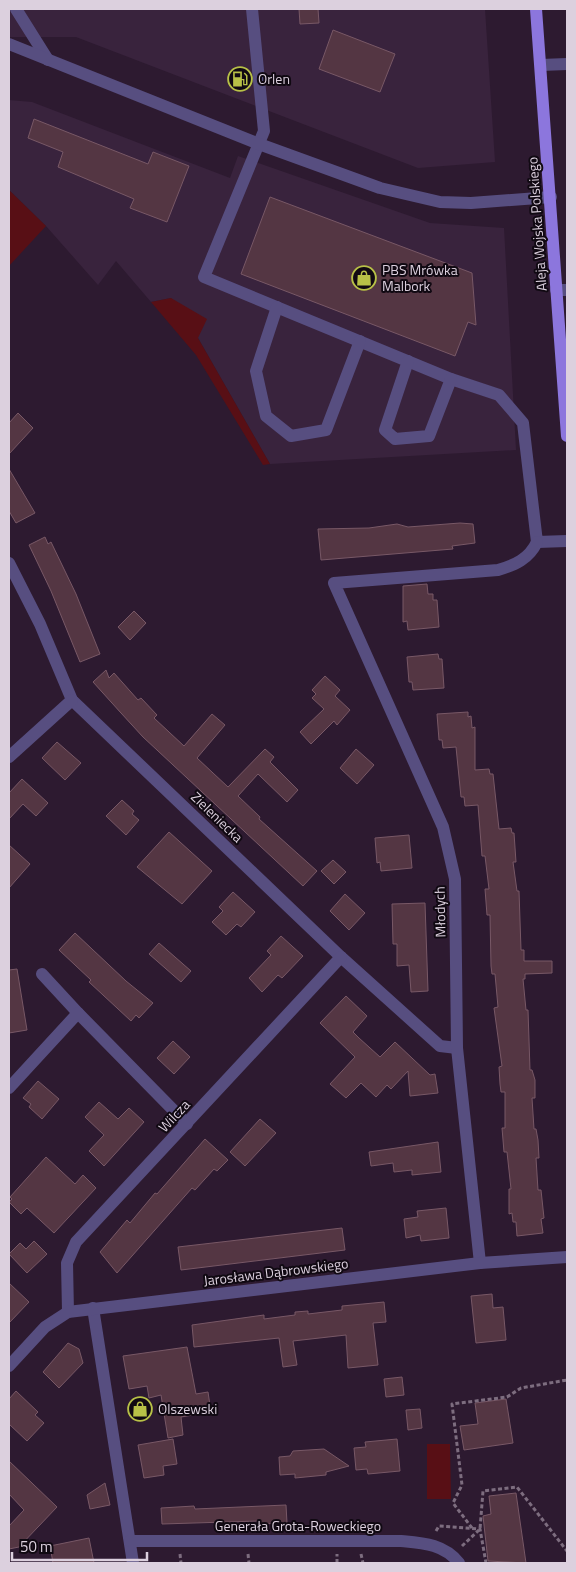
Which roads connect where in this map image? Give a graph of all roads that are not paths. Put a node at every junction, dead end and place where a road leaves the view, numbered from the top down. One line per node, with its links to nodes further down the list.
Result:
1 (252, 9): 8 (street)
2 (536, 9): 7 (main road, Aleja Wojska Polskiego)
3 (21, 10): 5 (street)
4 (9, 44): 5 (street)
5 (48, 60): 8 (street)
6 (567, 64): 7 (street)
7 (540, 65): 9 (main road, Aleja Wojska Polskiego)
8 (259, 144): 9 (street); 11 (street)
9 (551, 197): 10 (main road, Aleja Wojska Polskiego)
10 (562, 290): 15 (main road, Aleja Wojska Polskiego)
11 (277, 307): 12 (street); 12 (street)
12 (360, 341): 13 (street)
13 (408, 361): 14 (street); 14 (street)
14 (451, 379): 17 (street)
15 (567, 436)
16 (567, 541): 17 (street)
17 (537, 542): 24 (street, Młodych)
18 (9, 562): 19 (street, Zieleniecka)
19 (72, 700): 20 (street); 21 (street, Zieleniecka)
20 (9, 757)
21 (341, 957): 24 (street, Zieleniecka); 26 (street, Wilcza)
22 (42, 974): 23 (street)
23 (78, 1013): 25 (street); 26 (street)
24 (457, 1048): 28 (street, Młodych)
25 (9, 1088)
26 (187, 1124): 30 (street, Wilcza)
27 (567, 1256): 28 (street, Jarosława Dąbrowskiego)
28 (480, 1263): 29 (street, Jarosława Dąbrowskiego)
29 (93, 1308): 30 (street, Jarosława Dąbrowskiego); 32 (street)
30 (68, 1312): 31 (street, Jarosława Dąbrowskiego)
31 (9, 1366)
32 (130, 1541): 33 (street, Generała Grota-Roweckiego); 34 (street)
33 (455, 1559)
34 (133, 1563)

